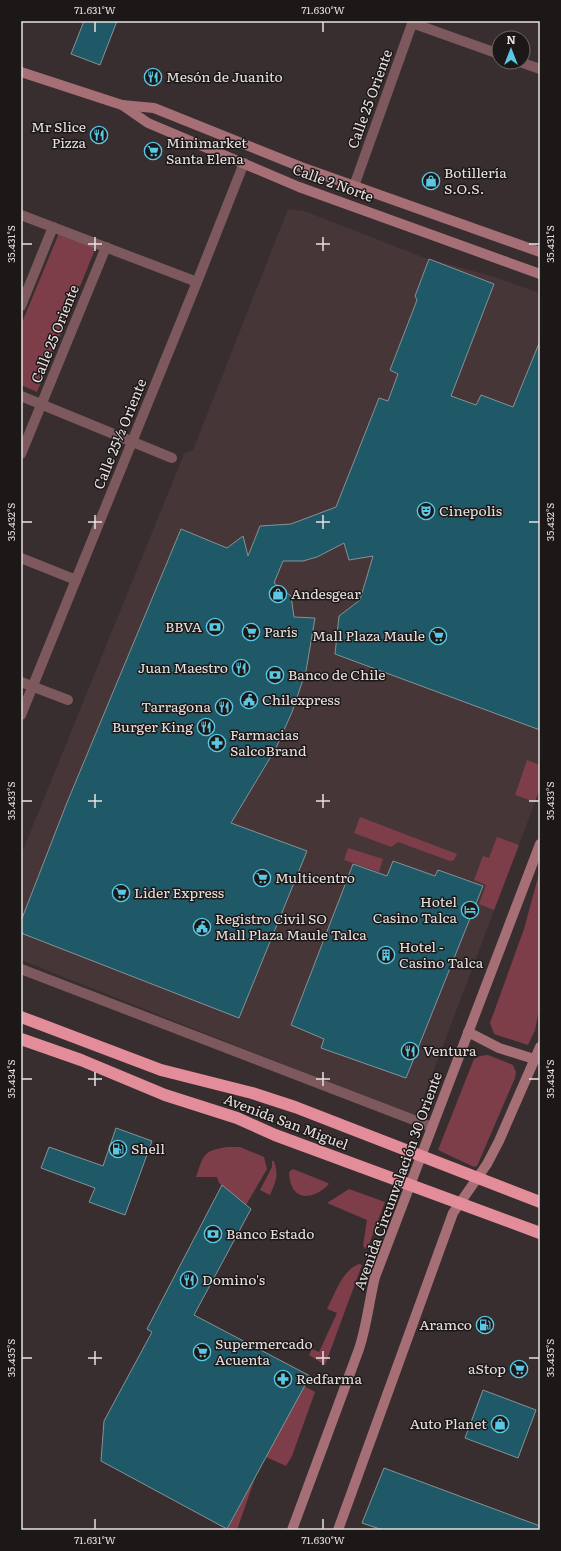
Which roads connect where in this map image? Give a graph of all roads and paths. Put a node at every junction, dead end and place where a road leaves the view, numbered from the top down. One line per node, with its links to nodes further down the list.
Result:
1 (412, 22): 2 (street); 6 (street, Calle 25 Oriente)
2 (491, 51)
3 (21, 72): 4 (main road, Calle 2 Norte)
4 (122, 105): 5 (main road, Calle 2 Norte); 6 (main road, Calle 2 Norte)
5 (244, 163): 11 (main road, Calle 2 Norte); 12 (street, Calle 25½ Oriente)
6 (354, 186): 10 (main road, Calle 2 Norte)
7 (21, 215): 8 (street)
8 (54, 227): 9 (street); 13 (street)
9 (106, 248): 12 (street); 15 (street, Calle 25 Oriente)
10 (540, 252)
11 (540, 274)
12 (197, 282): 16 (street, Calle 25½ Oriente)
13 (21, 306)
14 (21, 396): 15 (street)
15 (41, 405): 16 (street); 17 (street, Calle 25 Oriente)
16 (132, 442): 18 (street); 20 (street, Calle 25½ Oriente)
17 (21, 454)
18 (172, 458)
19 (21, 558): 20 (street)
20 (76, 580): 22 (street, Calle 25½ Oriente)
21 (21, 682): 22 (street)
22 (33, 686): 23 (street); 24 (street, Calle 25½ Oriente)
23 (68, 700)
24 (21, 715)
25 (540, 844): 28 (main road, Avenida Circunvalación 30 Oriente)
26 (21, 969): 32 (street)
27 (21, 1017): 33 (highway, Avenida San Miguel)
28 (468, 1032): 31 (main road); 32 (main road, Avenida Circunvalación 30 Oriente)
29 (21, 1039): 35 (highway, Avenida San Miguel)
30 (540, 1047): 31 (main road)
31 (534, 1059): 34 (main road)
32 (432, 1127): 33 (main road, Avenida Circunvalación 30 Oriente)
33 (421, 1156): 34 (highway, Avenida San Miguel); 35 (main road, Avenida Circunvalación 30 Oriente)
34 (478, 1178): 36 (highway, Avenida San Miguel); 37 (main road)
35 (410, 1184): 37 (highway, Avenida San Miguel); 39 (main road, Avenida Circunvalación 30 Oriente)
36 (540, 1202)
37 (461, 1203): 38 (highway, Avenida San Miguel); 40 (main road)
38 (540, 1233)
39 (292, 1530)
40 (338, 1530)

